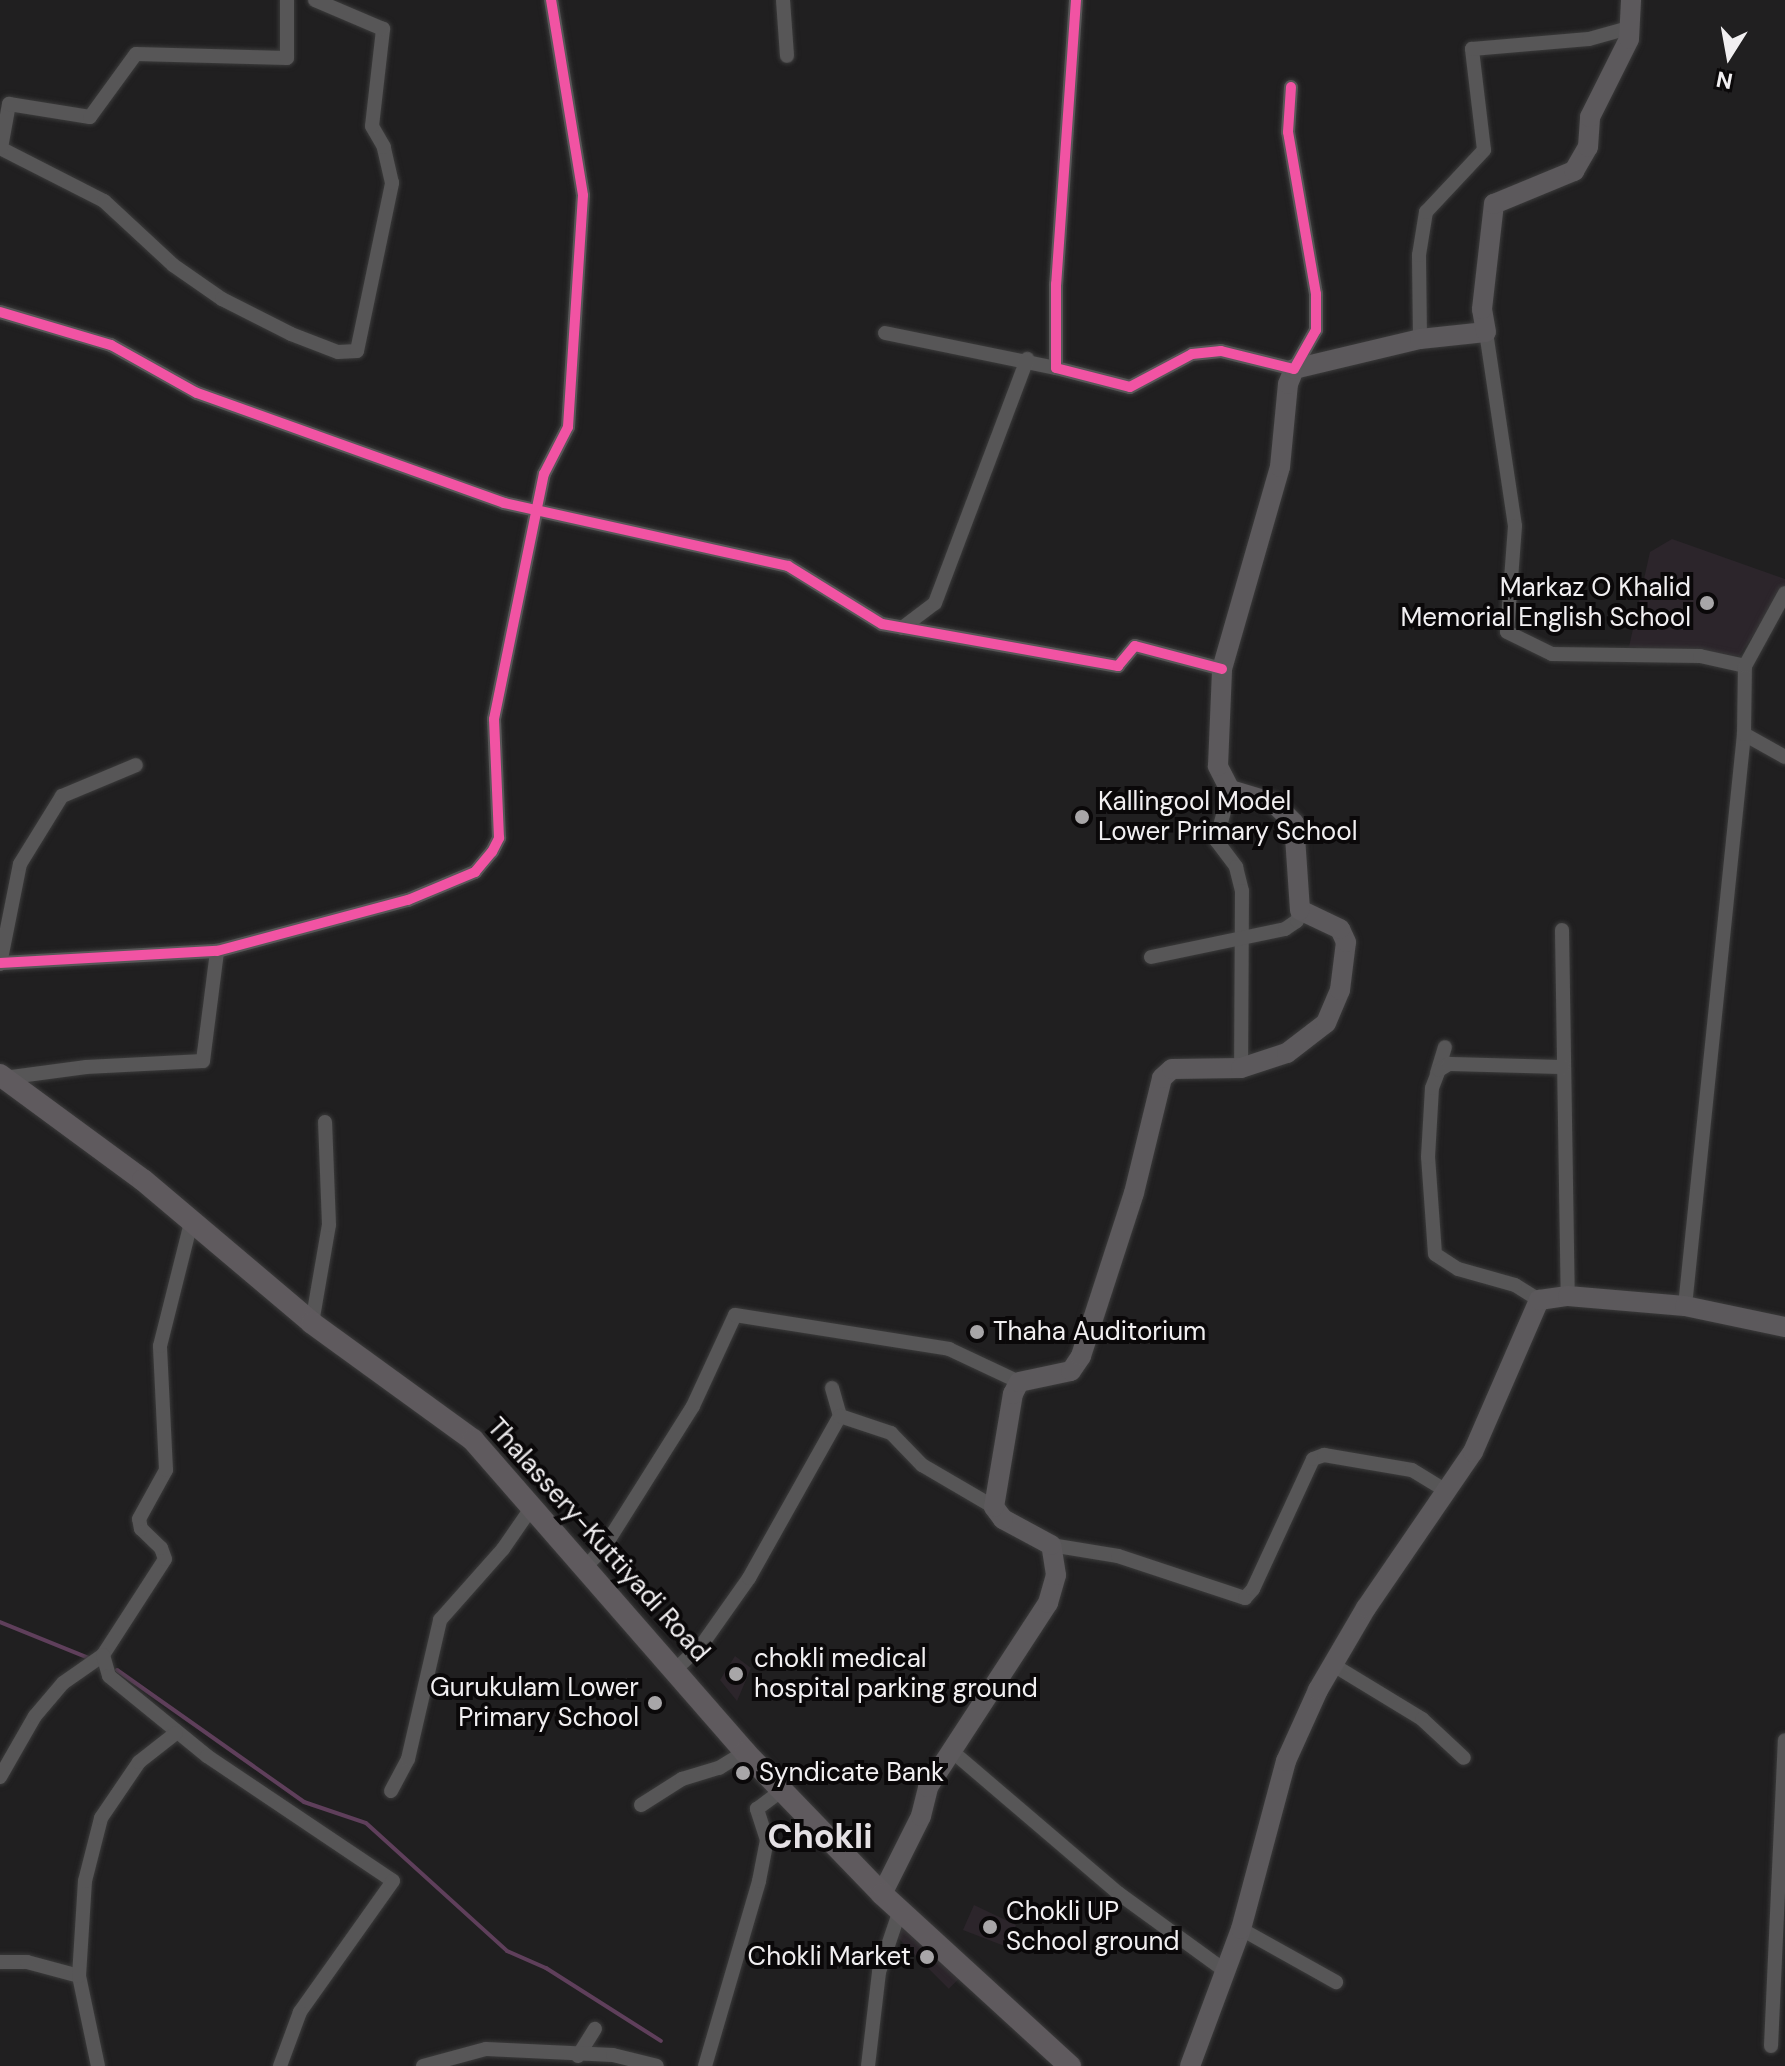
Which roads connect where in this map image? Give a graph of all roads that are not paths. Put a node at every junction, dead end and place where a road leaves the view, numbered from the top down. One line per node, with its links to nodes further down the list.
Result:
1 (287, 0): 10 (street)
2 (315, 0): 10 (street)
3 (551, 0): 18 (street)
4 (783, 0): 8 (street)
5 (1076, 0): 16 (street)
6 (1631, 0): 7 (main road)
7 (1629, 28): 12 (main road); 14 (street)
8 (787, 56)
9 (1291, 87): 17 (street)
10 (0, 148)
11 (0, 312): 18 (street)
12 (1486, 332): 14 (main road); 21 (street)
13 (885, 333): 15 (street)
14 (1420, 339): 17 (main road)
15 (1027, 359): 16 (street); 20 (street)
16 (1056, 368): 17 (street)
17 (1294, 369): 22 (main road)
18 (536, 509): 20 (street); 30 (street)
19 (1785, 593): 21 (street)
20 (902, 628): 22 (street)
21 (1745, 666): 23 (street)
22 (1222, 669): 26 (main road)
23 (1744, 734): 24 (street); 42 (street)
24 (1785, 757)
25 (136, 765): 32 (street)
26 (1230, 790): 27 (main road); 29 (street)
27 (1300, 910): 29 (street); 35 (main road)
28 (1562, 930): 34 (street)
29 (1242, 938): 31 (street); 35 (street)
30 (217, 951): 32 (street); 36 (street)
31 (1151, 957)
32 (0, 964)
33 (1445, 1047): 37 (street)
34 (1563, 1067): 37 (street); 40 (street)
35 (1241, 1068): 45 (main road)
36 (2, 1076): 39 (main road, Thalassery-Kuttiyadi Road)
37 (1435, 1081): 41 (street)
38 (325, 1122): 43 (street)
39 (192, 1219): 43 (main road, Thalassery-Kuttiyadi Road); 53 (street)
40 (1568, 1296): 41 (main road); 42 (main road)
41 (1539, 1300): 48 (main road)
42 (1685, 1306): 44 (main road)
43 (312, 1323): 49 (main road, Thalassery-Kuttiyadi Road)
44 (1785, 1327)
45 (1019, 1382): 50 (main road); 52 (street)
46 (832, 1388): 47 (street)
47 (840, 1416): 50 (street); 55 (street)
48 (1448, 1492): 51 (street); 54 (main road)
49 (532, 1507): 52 (main road, Thalassery-Kuttiyadi Road); 63 (street)
50 (994, 1507): 51 (main road)
51 (1051, 1545): 59 (main road)
52 (586, 1566): 55 (main road, Thalassery-Kuttiyadi Road)
53 (103, 1655): 56 (street); 61 (street)
54 (1335, 1666): 60 (street); 67 (main road)
55 (677, 1668): 58 (main road, Thalassery-Kuttiyadi Road)
56 (176, 1733): 70 (street); 77 (street)
57 (1785, 1740): 73 (street)
58 (745, 1752): 62 (main road, Thalassery-Kuttiyadi Road); 64 (street)
59 (953, 1752): 65 (main road); 69 (street)
60 (1464, 1758)
61 (0, 1777)
62 (782, 1790): 65 (main road, Thalassery-Kuttiyadi Road); 80 (street)
63 (391, 1791)
64 (641, 1805)
65 (882, 1894): 66 (main road, Thalassery-Kuttiyadi Road)
66 (900, 1910): 75 (main road, Thalassery-Kuttiyadi Road); 81 (street)
67 (1241, 1929): 69 (main road); 71 (street)
68 (0, 1962): 70 (street)
69 (1224, 1970): 82 (main road)
70 (79, 1976): 76 (street)
71 (1336, 1982)
72 (595, 2029): 74 (street)
73 (1771, 2046)
74 (583, 2060): 78 (street); 79 (street)
75 (1059, 2062)
76 (98, 2066)
77 (280, 2066)
78 (423, 2066)
79 (657, 2066)
80 (705, 2066)
81 (868, 2066)
82 (1190, 2066)

